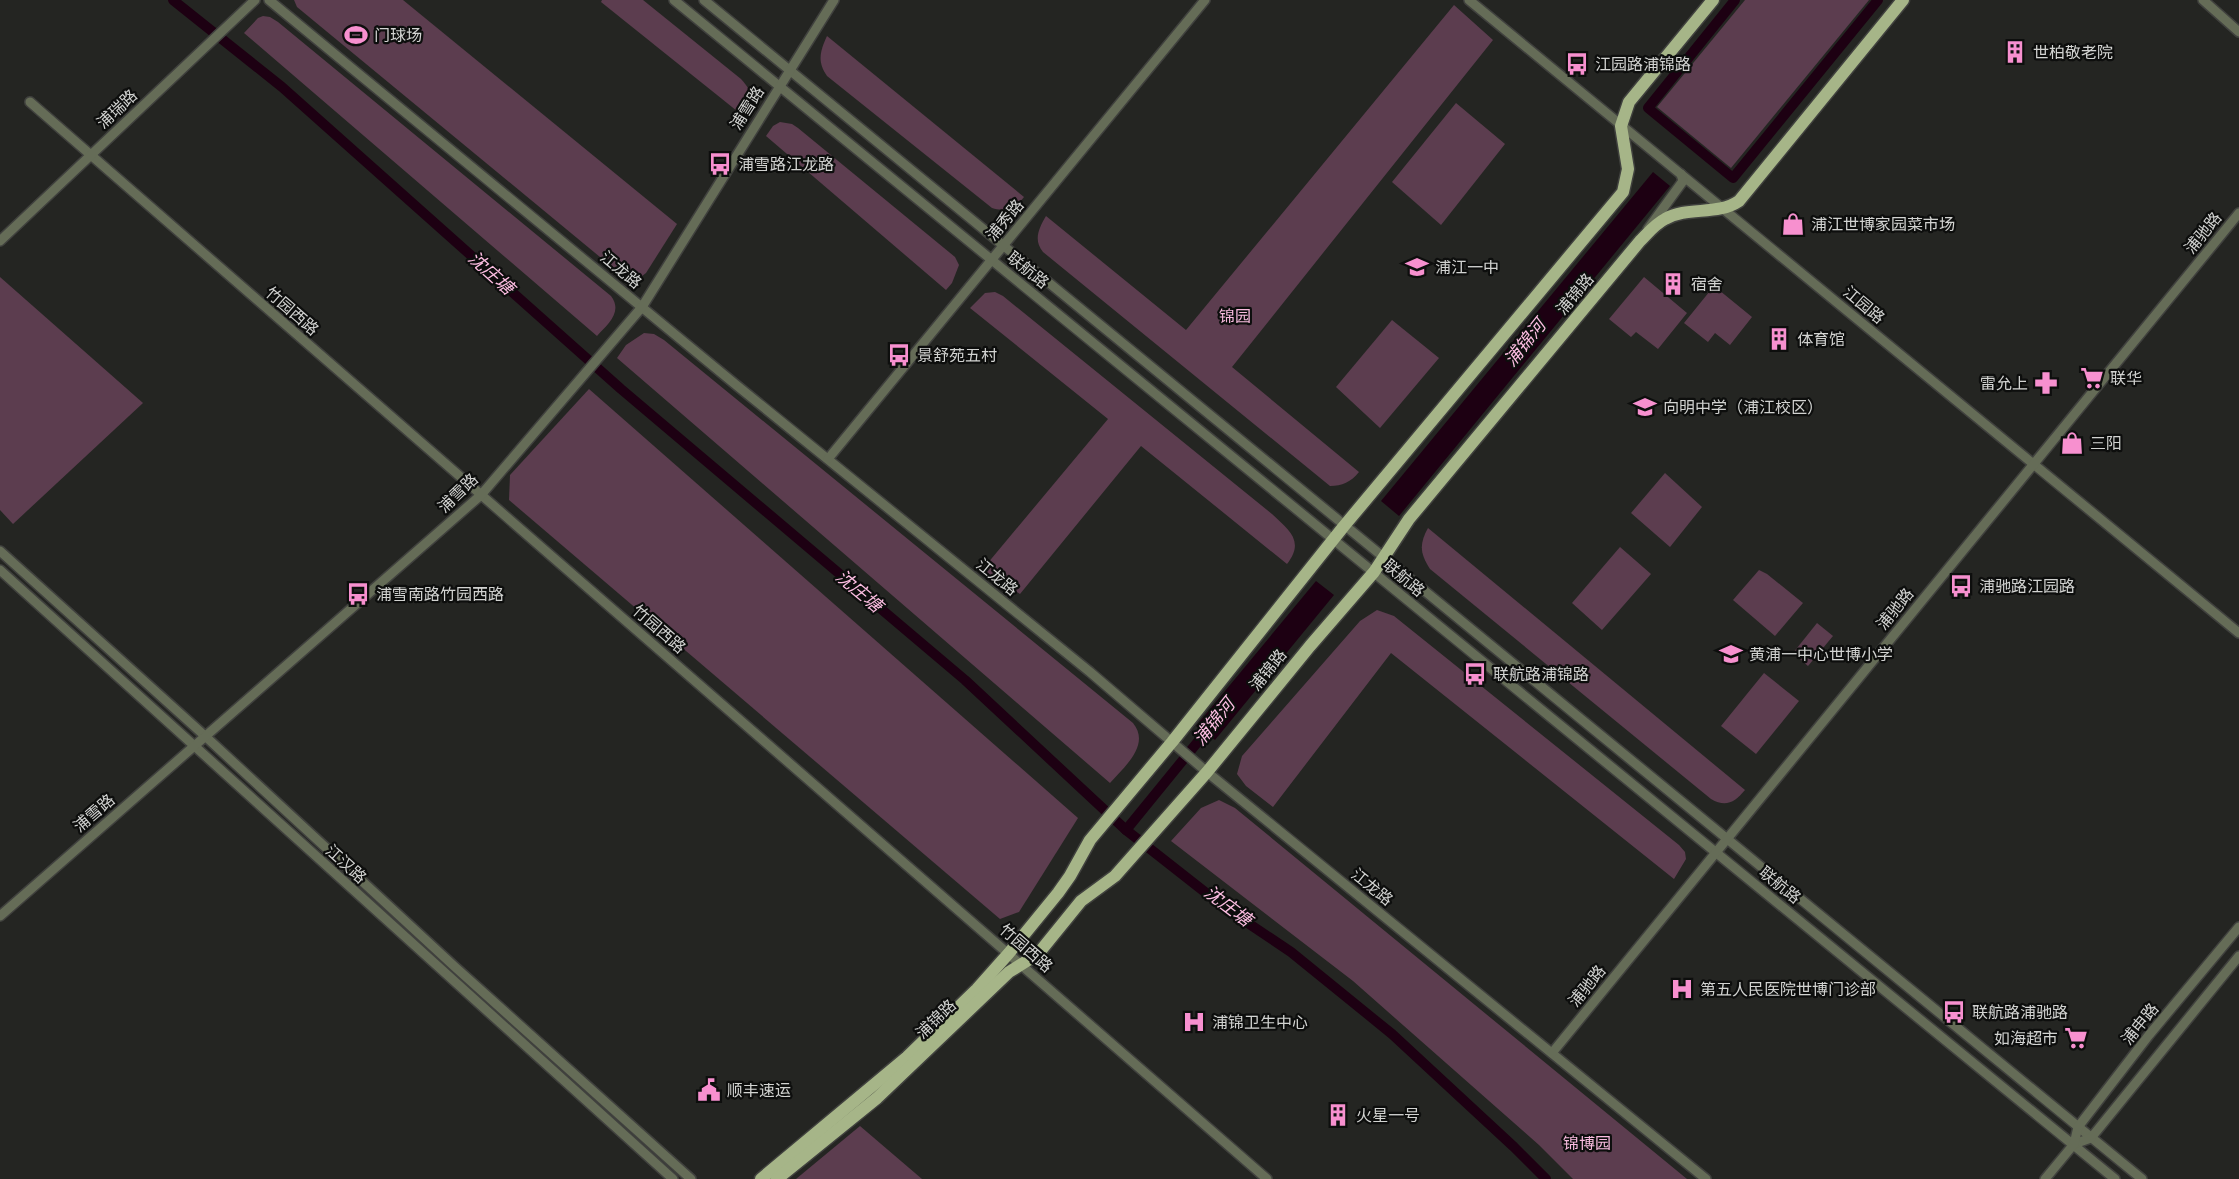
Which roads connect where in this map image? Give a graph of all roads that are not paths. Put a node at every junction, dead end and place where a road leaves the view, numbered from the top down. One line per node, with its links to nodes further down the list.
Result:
1 (255, 0): 16 (street, 浦瑞路)
2 (269, 0): 24 (street, 江龙路)
3 (674, 0): 13 (street, 联航路)
4 (704, 0): 12 (street, 联航路)
5 (834, 0): 12 (street, 浦雪路)
6 (1205, 0): 22 (street, 浦秀路)
7 (1469, 0): 15 (street, 江园路)
8 (1713, 0): 15 (main road)
9 (1903, 0): 18 (main road, 浦锦路)
10 (2203, 0): 11 (street)
11 (2239, 32)
12 (789, 70): 13 (street, 浦雪路); 22 (street, 联航路)
13 (779, 86): 23 (street, 联航路); 24 (street, 浦雪路)
14 (30, 102): 16 (street, 竹园西路)
15 (1621, 126): 17 (street, 江园路); 28 (main road, 浦锦路)
16 (90, 155): 20 (street, 浦瑞路); 27 (street, 竹园西路)
17 (1681, 174): 18 (street, 江园路); 21 (street, 浦锦路)
18 (1724, 209): 21 (main road, 浦锦路); 26 (street, 江园路)
19 (2239, 213): 26 (street, 浦驰路)
20 (0, 241)
21 (1640, 241): 31 (main road, 浦锦路)
22 (1003, 246): 23 (street, 浦秀路); 28 (street, 联航路)
23 (991, 259): 25 (street, 浦秀路); 29 (street, 联航路)
24 (642, 307): 25 (street, 江龙路); 27 (street, 浦雪路)
25 (828, 459): 36 (street, 江龙路)
26 (2033, 464): 34 (street, 江园路); 39 (street, 浦驰路)
27 (481, 495): 35 (street, 浦雪路); 43 (street, 竹园西路)
28 (1348, 529): 29 (main road, 浦锦路); 31 (street, 联航路)
29 (1338, 542): 32 (street, 联航路); 36 (main road, 浦锦路)
30 (0, 551): 35 (street)
31 (1379, 554): 32 (main road, 浦锦路); 39 (street, 联航路)
32 (1369, 568): 38 (main road, 浦锦路); 40 (street, 联航路)
33 (0, 570): 37 (street, 江汉路)
34 (2239, 633)
35 (205, 736): 37 (street, 浦雪路); 51 (street)
36 (1172, 742): 38 (street, 江龙路); 43 (main road, 浦锦路)
37 (194, 745): 41 (street, 浦雪路); 50 (street, 江汉路)
38 (1207, 772): 45 (main road, 浦锦路); 46 (street, 江龙路)
39 (1725, 838): 40 (street, 浦驰路); 47 (street, 联航路)
40 (1714, 852): 46 (street, 浦驰路); 49 (street, 联航路)
41 (0, 916)
42 (2239, 927): 47 (street, 浦申路)
43 (1008, 953): 45 (street, 竹园西路); 52 (main road, 浦锦路)
44 (2239, 956): 48 (street, 浦申路)
45 (1020, 965): 53 (main road, 浦锦路); 54 (street, 竹园西路)
46 (1552, 1053): 55 (street, 江龙路)
47 (2078, 1127): 48 (street, 联航路); 49 (street, 浦申路)
48 (2091, 1138): 49 (street); 58 (street, 联航路)
49 (2074, 1144): 56 (street, 浦申路); 57 (street, 联航路)
50 (672, 1179)
51 (691, 1179)
52 (761, 1179)
53 (777, 1179)
54 (1267, 1179)
55 (1706, 1179)
56 (2045, 1179)
57 (2115, 1179)
58 (2142, 1179)

